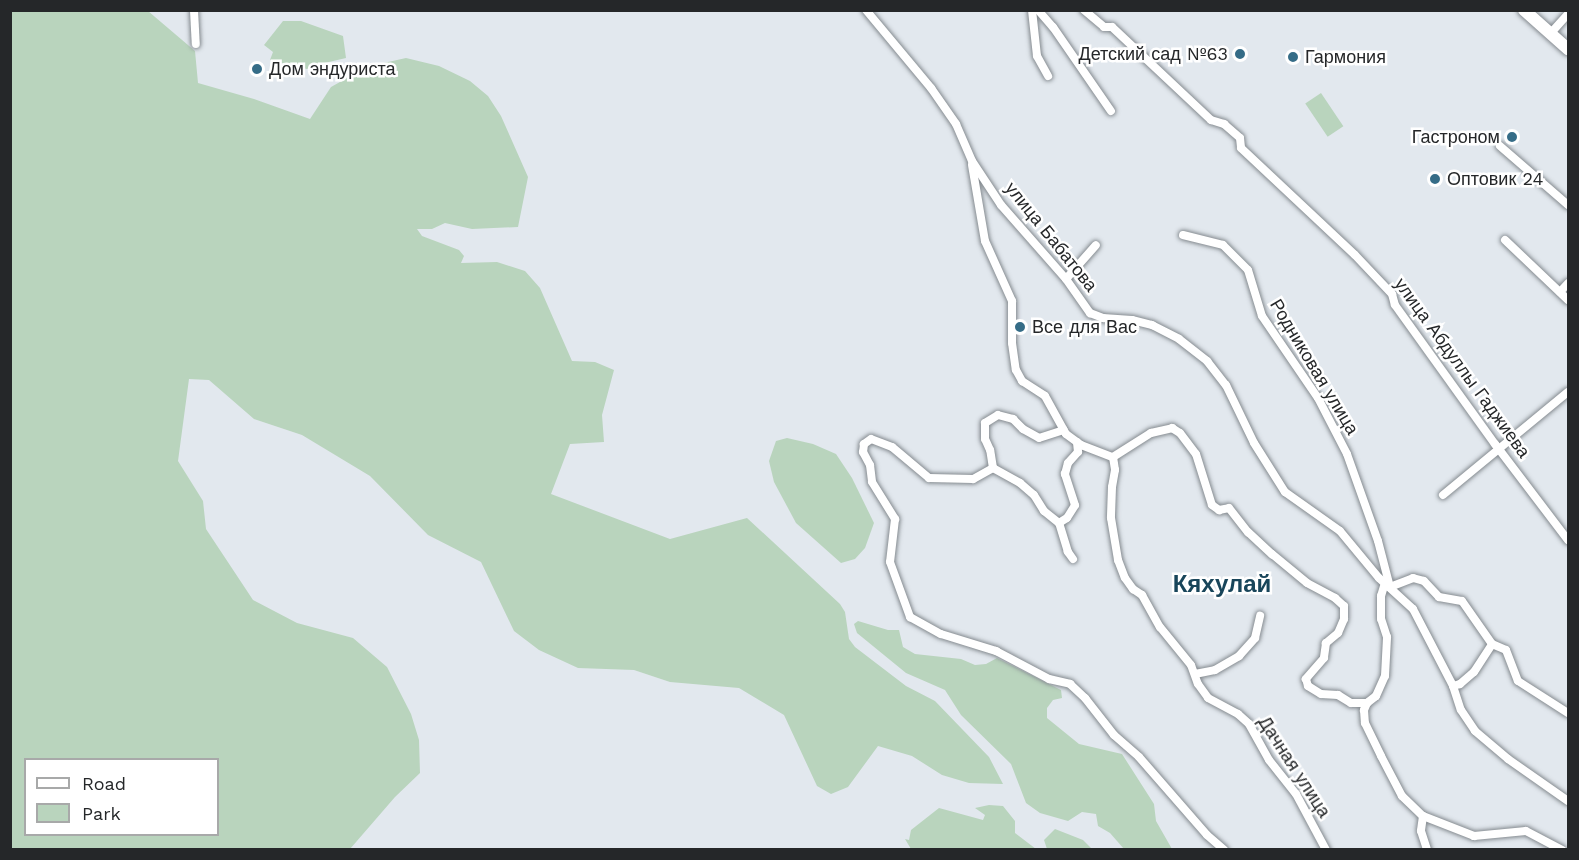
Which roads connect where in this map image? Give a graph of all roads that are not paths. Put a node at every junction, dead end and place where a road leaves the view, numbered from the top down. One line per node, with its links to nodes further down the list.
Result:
1 (194, 10): 9 (street)
2 (866, 10): 14 (street, улица Бабатова)
3 (1032, 10): 11 (street)
4 (1038, 10): 12 (street)
5 (1084, 10): 26 (street, улица Абдуллы Гаджиева)
6 (1524, 10): 8 (main road)
7 (1569, 14): 8 (street)
8 (1550, 34): 10 (main road)
9 (196, 44)
10 (1569, 49)
11 (1048, 76)
12 (1111, 111)
13 (1500, 146): 15 (street)
14 (972, 161): 19 (street, улица Бабатова); 24 (street)
15 (1569, 205)
16 (1183, 235): 33 (street, Родниковая улица)
17 (1505, 240): 21 (street)
18 (1096, 245): 19 (street)
19 (1066, 279): 33 (street, улица Бабатова)
20 (1569, 283): 21 (street)
21 (1560, 292): 22 (street)
22 (1569, 300)
23 (1569, 392): 26 (street)
24 (1064, 430): 25 (street); 28 (street)
25 (1077, 442): 27 (street); 30 (street)
26 (1498, 447): 29 (street); 31 (street, улица Абдуллы Гаджиева)
27 (1113, 457): 36 (street, Дачная улица); 38 (street)
28 (993, 468): 30 (street); 42 (street)
29 (1443, 495)
30 (1059, 523): 32 (street)
31 (1569, 540)
32 (1073, 559)
33 (1388, 585): 35 (street); 37 (street, улица Бабатова); 38 (street)
34 (1260, 616): 36 (street)
35 (1492, 644): 37 (street); 39 (street)
36 (1195, 674): 43 (street, Дачная улица)
37 (1453, 686): 40 (street, улица Бабатова)
38 (1367, 703): 41 (street)
39 (1569, 713)
40 (1569, 801)
41 (1423, 816): 44 (street); 45 (street)
42 (1224, 849)
43 (1326, 849)
44 (1427, 849)
45 (1562, 849)

